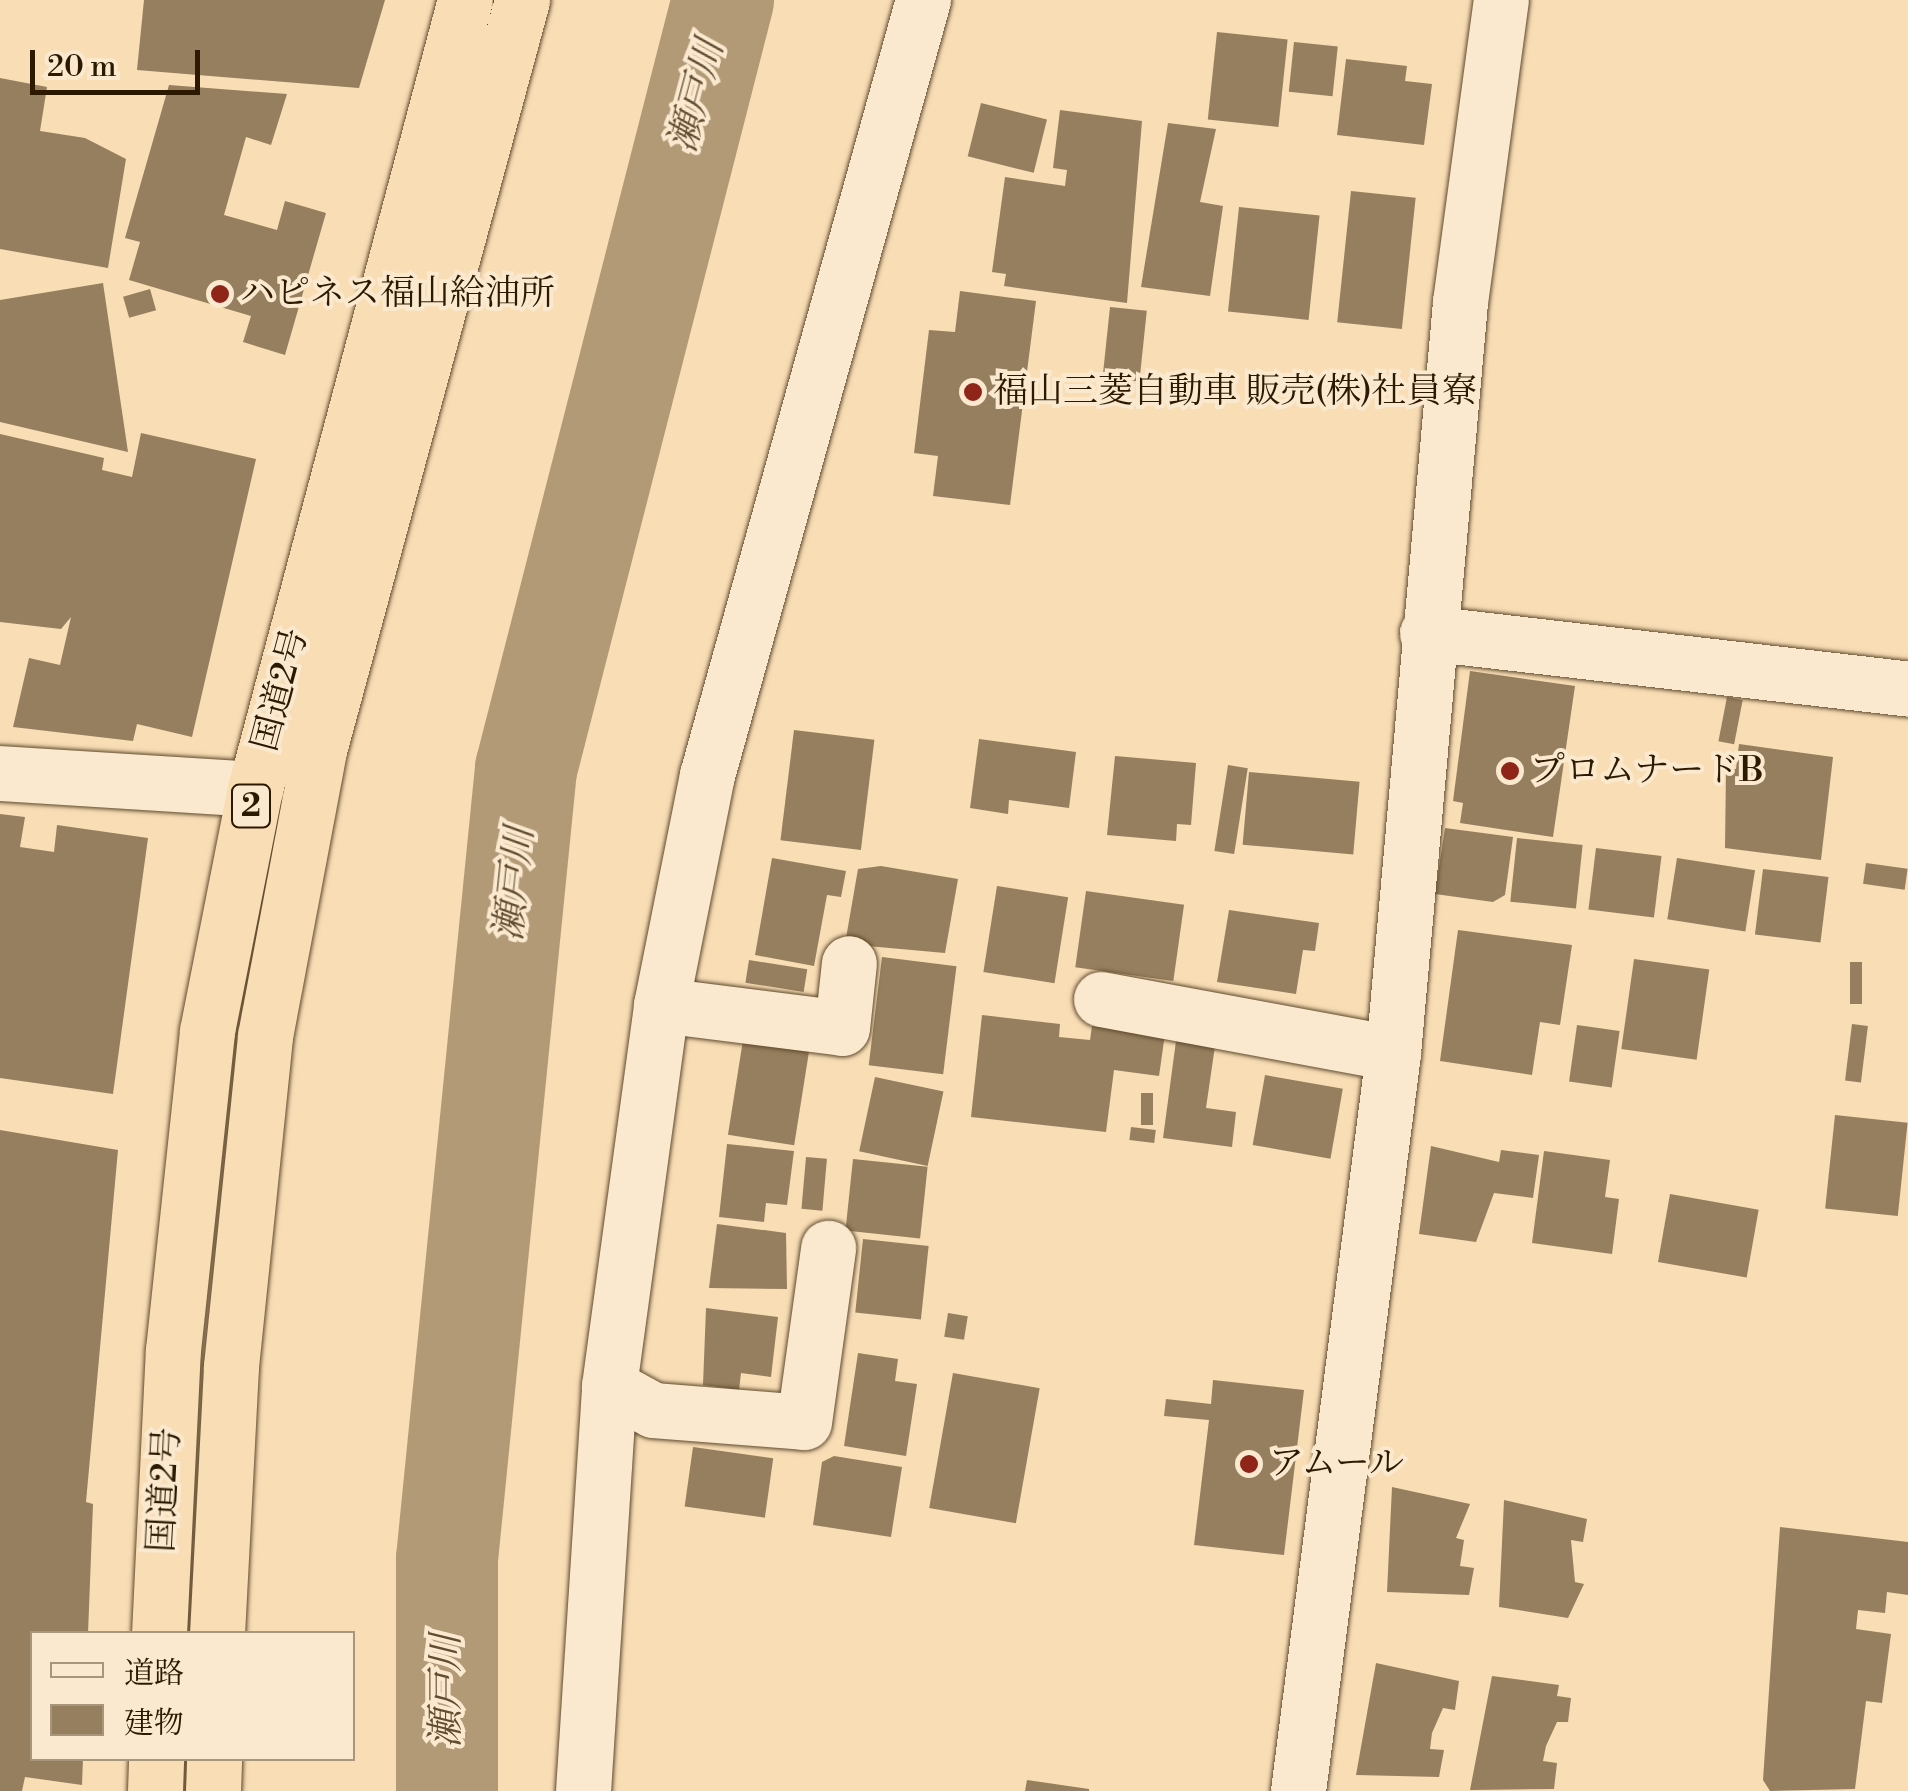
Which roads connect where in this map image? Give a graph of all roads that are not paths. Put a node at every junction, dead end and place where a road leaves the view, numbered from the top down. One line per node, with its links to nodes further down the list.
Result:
1 (465, 0): 8 (highway, 国道2号 / 2)
2 (522, 0): 16 (highway, 国道2号 / 2)
3 (923, 0): 11 (street)
4 (1501, 0): 5 (street)
5 (1426, 633): 6 (street); 12 (street)
6 (1908, 689)
7 (0, 772): 8 (street)
8 (254, 789): 15 (highway, 国道2号 / 2)
9 (849, 963): 11 (street)
10 (1100, 998): 12 (street)
11 (662, 1005): 14 (street)
12 (1393, 1053): 22 (street)
13 (828, 1248): 14 (street)
14 (609, 1386): 21 (street)
15 (159, 1631)
16 (217, 1631)
17 (156, 1761): 19 (highway)
18 (214, 1761): 20 (highway)
19 (156, 1791)
20 (213, 1791)
21 (583, 1791)
22 (1298, 1791)

